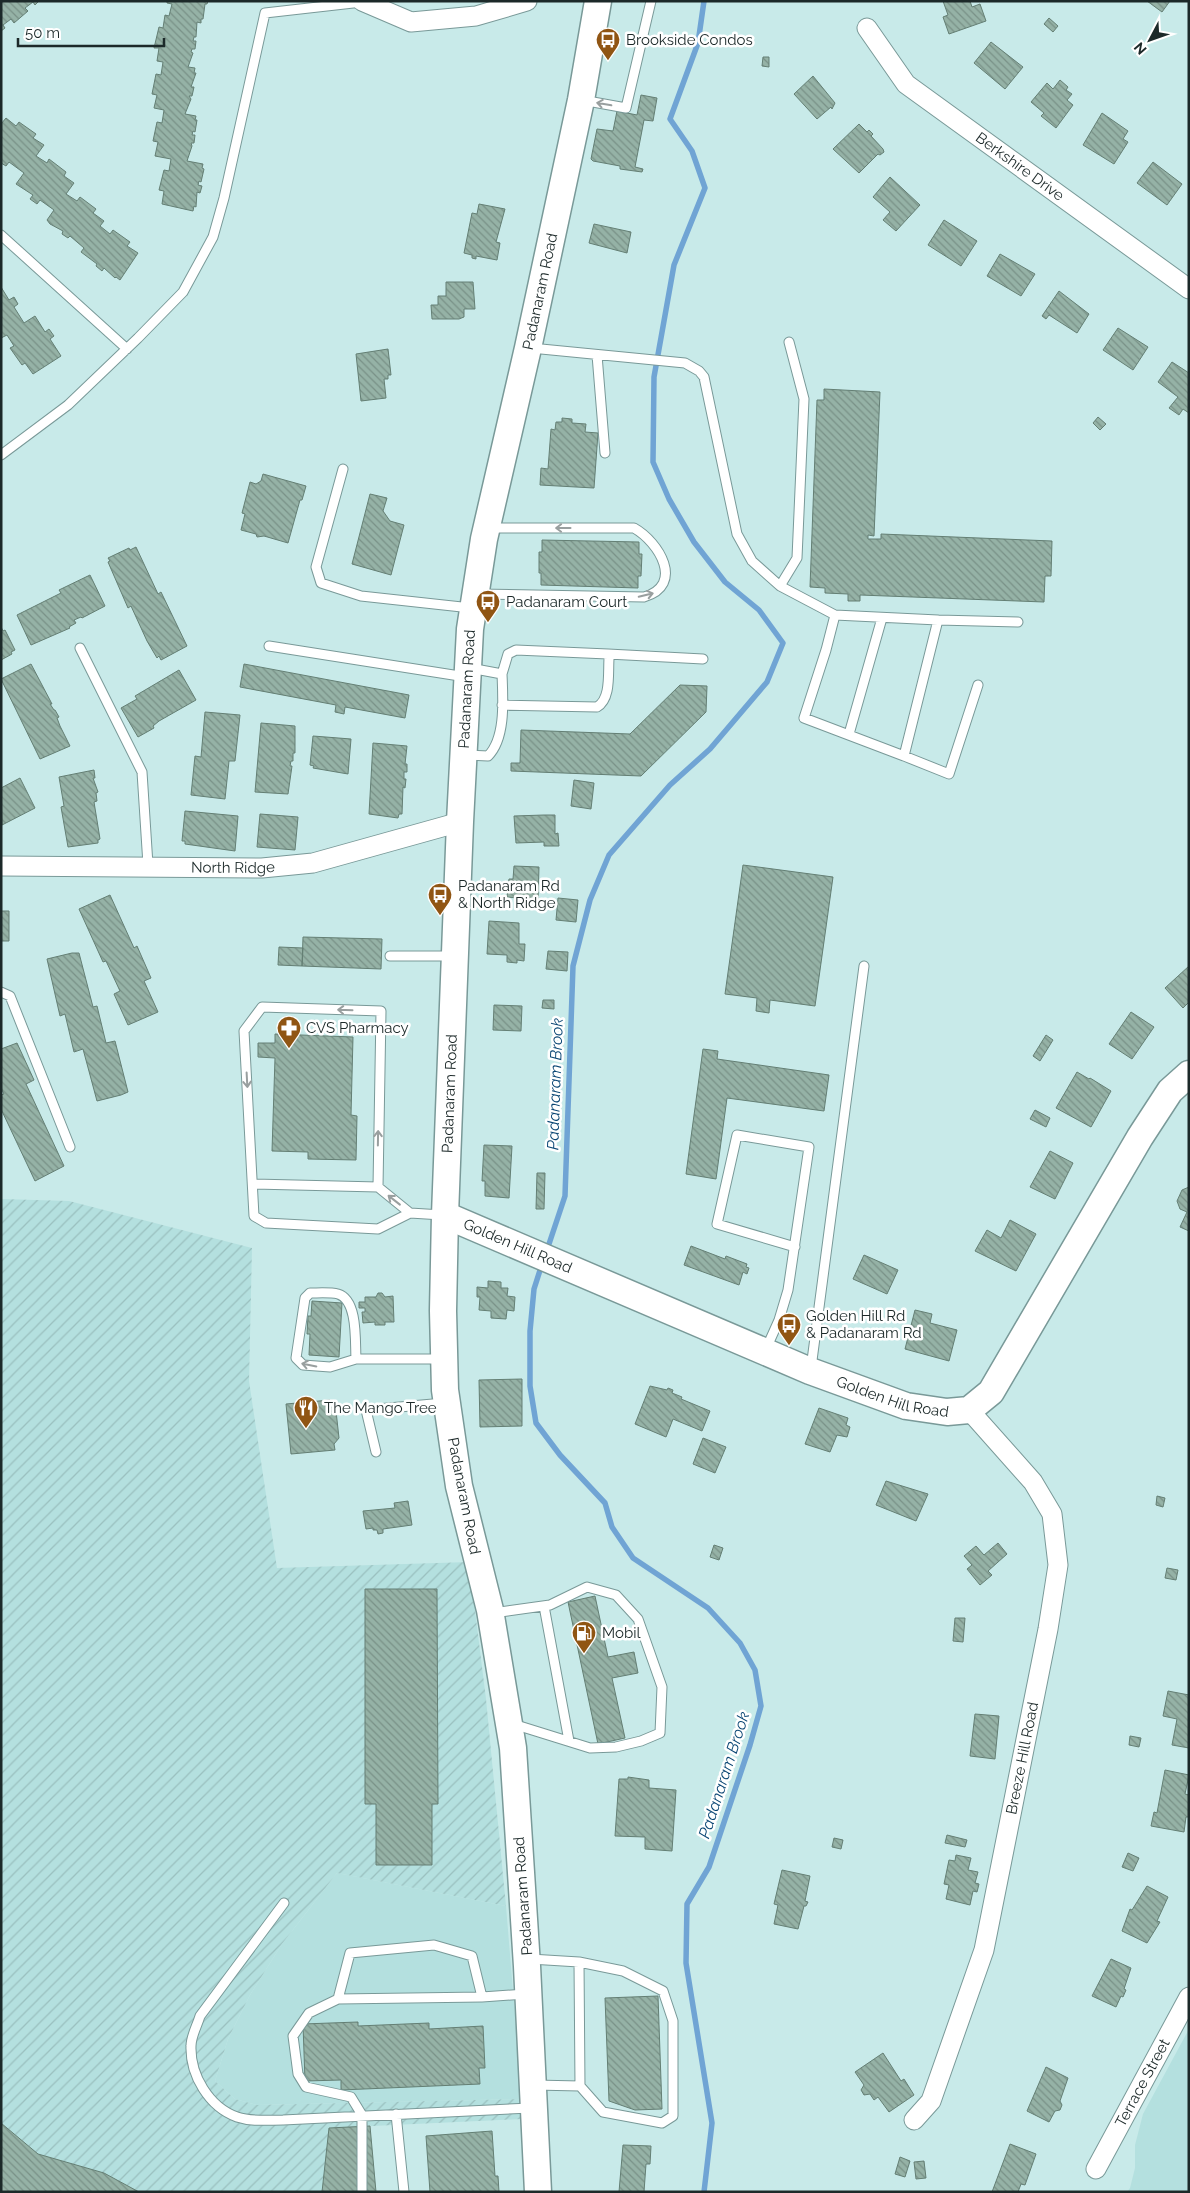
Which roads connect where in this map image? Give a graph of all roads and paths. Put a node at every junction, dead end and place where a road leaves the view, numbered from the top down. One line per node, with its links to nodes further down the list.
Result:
1 (527, 1): 4 (street)
2 (598, 1): 6 (main road, Padanaram Road)
3 (651, 1): 6 (lane, one-way to 6)
4 (362, 2): 11 (lane)
5 (867, 28): 8 (street, Berkshire Drive)
6 (581, 100): 10 (main road, Padanaram Road)
7 (1, 235): 11 (lane)
8 (1189, 289)
9 (789, 342): 17 (lane)
10 (528, 348): 12 (lane); 16 (main road, Padanaram Road)
11 (127, 349): 14 (lane)
12 (597, 355): 13 (lane); 17 (lane)
13 (605, 453)
14 (1, 455)
15 (343, 469): 18 (lane)
16 (486, 528): 18 (main road, Padanaram Road); 18 (lane, one-way to 16)
17 (780, 586): 19 (lane)
18 (474, 601): 27 (main road, Padanaram Road)
19 (835, 614): 20 (lane); 31 (lane)
20 (882, 618): 21 (lane); 31 (lane)
21 (938, 620): 22 (lane); 33 (lane)
22 (1018, 622)
23 (269, 646): 27 (lane)
24 (80, 648): 36 (lane)
25 (608, 654): 26 (lane); 28 (lane); 30 (lane)
26 (703, 660)
27 (468, 672): 28 (lane); 32 (main road, Padanaram Road)
28 (502, 674): 30 (lane)
29 (978, 684): 33 (lane)
30 (502, 705): 32 (lane)
31 (849, 734): 33 (lane)
32 (464, 755): 34 (main road, Padanaram Road)
33 (904, 756)
34 (460, 822): 36 (street, North Ridge); 38 (main road, Padanaram Road)
35 (1, 866): 36 (street, North Ridge)
36 (148, 866)
37 (390, 956): 38 (lane)
38 (455, 956): 46 (main road, Padanaram Road)
39 (864, 966): 51 (lane)
40 (1, 992): 42 (lane)
41 (1189, 1074): 53 (main road, Golden Hill Road)
42 (70, 1147)
43 (253, 1184): 44 (lane); 44 (lane, one-way to 43); 45 (lane)
44 (378, 1187): 45 (lane, one-way to 44)
45 (410, 1213): 46 (lane)
46 (445, 1215): 48 (main road, Golden Hill Road); 50 (main road, Padanaram Road)
47 (795, 1247): 47 (lane); 48 (lane)
48 (765, 1351): 51 (main road, Golden Hill Road)
49 (356, 1359): 49 (lane, one-way to 49); 50 (lane)
50 (444, 1359): 52 (main road, Padanaram Road)
51 (810, 1371): 53 (main road, Golden Hill Road)
52 (447, 1402): 54 (lane); 56 (main road, Padanaram Road)
53 (969, 1410): 70 (street, Breeze Hill Road)
54 (376, 1452)
55 (544, 1606): 56 (lane); 58 (lane); 58 (lane)
56 (490, 1613): 57 (main road, Padanaram Road)
57 (508, 1722): 58 (lane); 60 (main road, Padanaram Road)
58 (569, 1741)
59 (284, 1903): 69 (lane)
60 (527, 1959): 61 (lane); 62 (main road, Padanaram Road)
61 (579, 1962): 66 (lane); 66 (lane)
62 (529, 1994): 63 (lane); 67 (main road, Padanaram Road)
63 (482, 1997): 65 (lane); 65 (lane)
64 (1189, 1997): 71 (street, Terrace Street)
65 (338, 1999): 69 (lane)
66 (580, 2086): 67 (lane)
67 (533, 2096): 68 (lane); 74 (main road, Padanaram Road)
68 (396, 2114): 69 (lane); 73 (lane)
69 (362, 2115): 72 (lane)
70 (914, 2120)
71 (1096, 2169)
72 (362, 2192)
73 (404, 2192)
74 (538, 2192)

